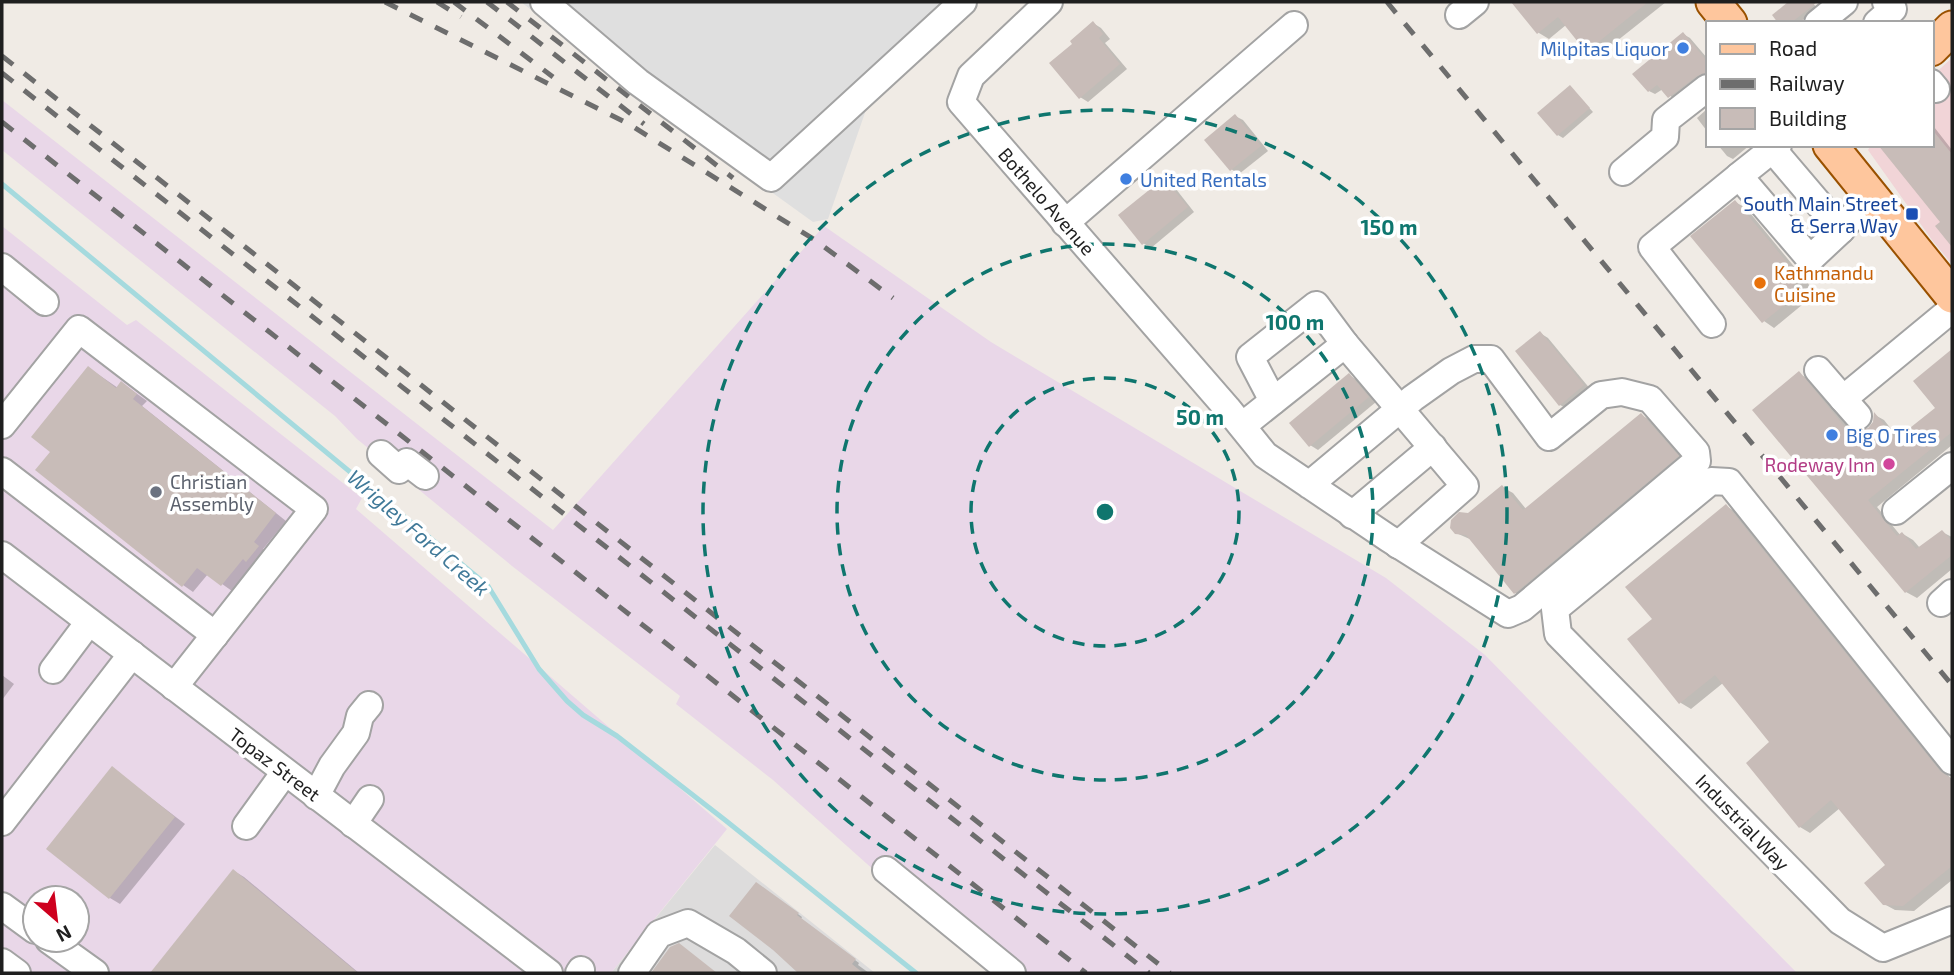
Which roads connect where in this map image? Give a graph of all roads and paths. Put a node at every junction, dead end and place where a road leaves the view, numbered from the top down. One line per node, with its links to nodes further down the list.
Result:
1 (544, 2): 2 (street)
2 (963, 2)
3 (1049, 2): 15 (street, Bothelo Avenue)
4 (1713, 2): 6 (main road)
5 (1844, 2): 7 (street)
6 (1728, 21)
7 (1820, 21)
8 (1294, 25): 15 (street)
9 (1706, 89): 12 (street)
10 (1832, 147): 14 (main road)
11 (1775, 148): 13 (street); 16 (street)
12 (1623, 172)
13 (1739, 176): 16 (street); 21 (street)
14 (1871, 195): 16 (street); 18 (main road)
15 (1065, 223): 27 (street, Bothelo Avenue)
16 (1841, 230)
17 (2, 267): 19 (street)
18 (1952, 296)
19 (45, 302)
20 (1952, 309): 23 (street)
21 (1712, 324)
22 (1345, 344): 24 (street); 24 (street); 25 (street)
23 (1818, 370)
24 (1273, 401): 27 (street)
25 (1401, 408): 28 (street); 33 (street); 36 (street, Bothelo Avenue)
26 (2, 425): 39 (street)
27 (1242, 426): 33 (street, Bothelo Avenue)
28 (1433, 447): 35 (street); 36 (street)
29 (381, 454): 32 (street)
30 (1952, 466): 34 (street)
31 (2, 471): 39 (street)
32 (425, 476)
33 (1309, 485): 35 (street, Bothelo Avenue)
34 (1896, 511)
35 (1353, 515): 36 (street, Bothelo Avenue)
36 (1398, 545)
37 (2, 555): 38 (street, Topaz Street)
38 (89, 622): 40 (street, Topaz Street); 41 (street)
39 (215, 635): 42 (street)
40 (132, 654): 42 (street, Topaz Street); 48 (street)
41 (53, 670)
42 (174, 687): 45 (street, Topaz Street)
43 (369, 705): 46 (street)
44 (1952, 761): 53 (street, Industrial Way)
45 (285, 772): 46 (street, Topaz Street); 50 (street)
46 (316, 796): 49 (street, Topaz Street)
47 (370, 800): 49 (street)
48 (2, 822)
49 (353, 824): 59 (street, Topaz Street)
50 (246, 826)
51 (886, 870): 62 (street)
52 (2, 906): 54 (street)
53 (1951, 919)
54 (21, 920)
55 (69, 954): 58 (street)
56 (2, 962): 57 (street)
57 (16, 973)
58 (95, 973)
59 (549, 973)
60 (632, 973): 61 (street)
61 (763, 973)
62 (1012, 973)

